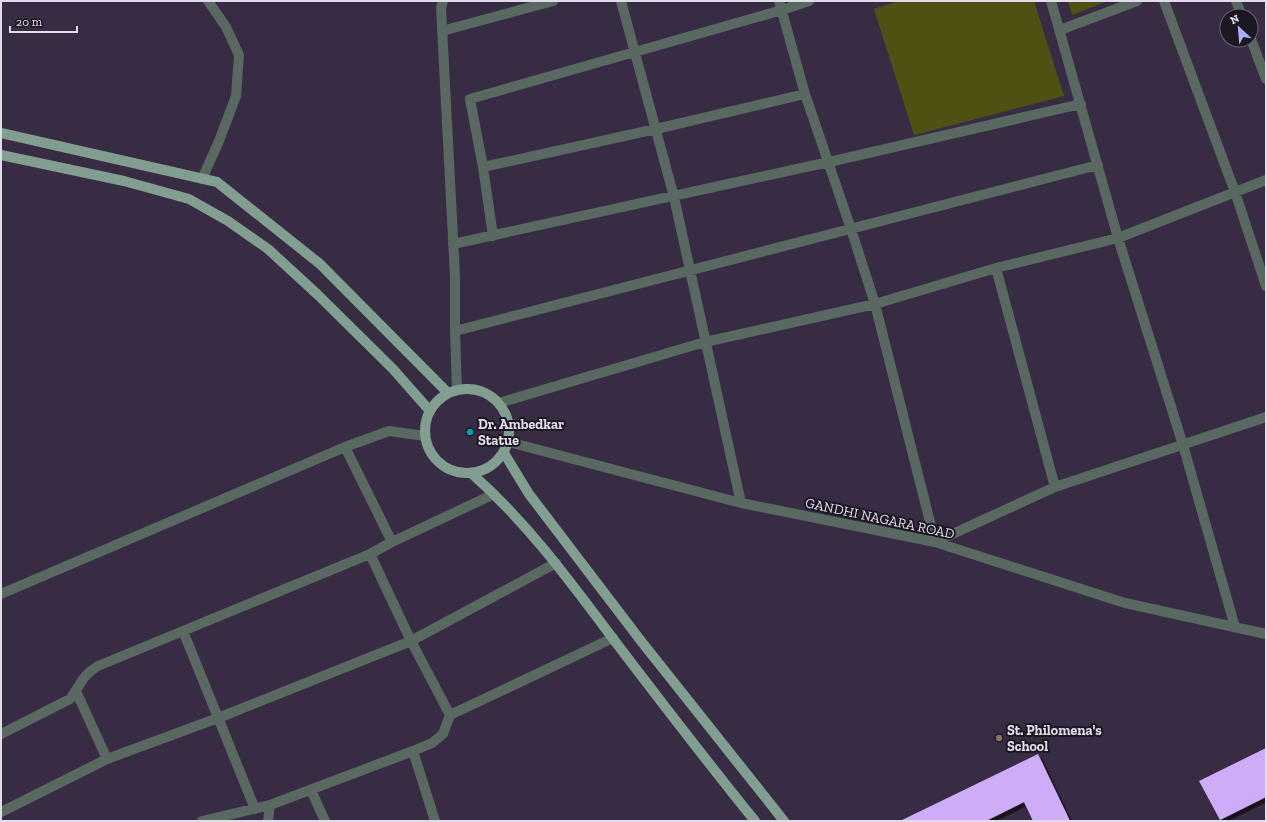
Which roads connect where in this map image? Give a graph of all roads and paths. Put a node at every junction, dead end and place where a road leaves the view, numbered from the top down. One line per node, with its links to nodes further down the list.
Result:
1 (208, 1): 23 (street)
2 (443, 1): 11 (street)
3 (553, 1): 11 (street)
4 (621, 1): 13 (street)
5 (809, 1): 9 (street)
6 (1051, 1): 10 (street)
7 (1136, 1): 10 (street)
8 (1164, 1): 25 (street)
9 (780, 6): 13 (street); 15 (street)
10 (1060, 30): 16 (street)
11 (442, 31): 30 (street)
12 (1254, 48): 14 (street)
13 (635, 52): 17 (street); 22 (street)
14 (1266, 79)
15 (805, 94): 17 (street); 20 (street)
16 (1081, 104): 20 (street); 21 (street)
17 (656, 129): 22 (street); 26 (street)
18 (1, 133): 23 (main road)
19 (1, 155): 39 (main road)
20 (829, 162): 26 (street); 27 (street)
21 (1098, 165): 27 (street); 29 (street)
22 (483, 167): 28 (street)
23 (202, 179): 37 (main road)
24 (1266, 180): 25 (street)
25 (1235, 192): 29 (street); 33 (street)
26 (674, 197): 28 (street); 32 (street)
27 (851, 229): 32 (street); 34 (street)
28 (493, 236): 30 (street)
29 (1118, 238): 31 (street); 43 (street)
30 (453, 244): 35 (street)
31 (996, 268): 34 (street); 47 (street)
32 (690, 269): 35 (street); 36 (street)
33 (1266, 286)
34 (874, 304): 36 (street); 51 (street)
35 (455, 331): 37 (street)
36 (705, 342): 38 (street); 49 (street)
37 (452, 392): 38 (main road); 39 (main road)
38 (499, 403): 42 (main road)
39 (430, 411): 41 (main road)
40 (1266, 417): 43 (street)
41 (424, 436): 44 (street); 46 (main road)
42 (508, 442): 45 (main road); 49 (street, GANDHI NAGARA ROAD)
43 (1183, 445): 47 (street); 55 (street)
44 (345, 447): 50 (street); 54 (street)
45 (504, 453): 46 (main road); 75 (main road)
46 (471, 473): 48 (main road)
47 (1055, 487): 51 (street)
48 (494, 494): 50 (street); 53 (main road)
49 (741, 503): 51 (street, GANDHI NAGARA ROAD)
50 (392, 542): 52 (street)
51 (935, 542): 55 (street, GANDHI NAGARA ROAD)
52 (370, 554): 56 (street); 59 (street)
53 (556, 563): 58 (main road); 59 (street)
54 (1, 594)
55 (1235, 627): 57 (street, GANDHI NAGARA ROAD)
56 (183, 631): 60 (street); 62 (street)
57 (1266, 634)
58 (612, 638): 61 (street); 74 (main road)
59 (411, 641): 61 (street); 62 (street)
60 (76, 691): 63 (street); 65 (street)
61 (450, 715): 64 (street)
62 (218, 718): 65 (street); 68 (street)
63 (1, 734)
64 (414, 752): 66 (street); 73 (street)
65 (107, 759): 69 (street)
66 (311, 790): 67 (street); 72 (street)
67 (270, 805): 68 (street); 71 (street)
68 (255, 809): 70 (street)
69 (1, 812)
70 (202, 821)
71 (268, 821)
72 (325, 821)
73 (435, 821)
74 (755, 821)
75 (784, 821)

